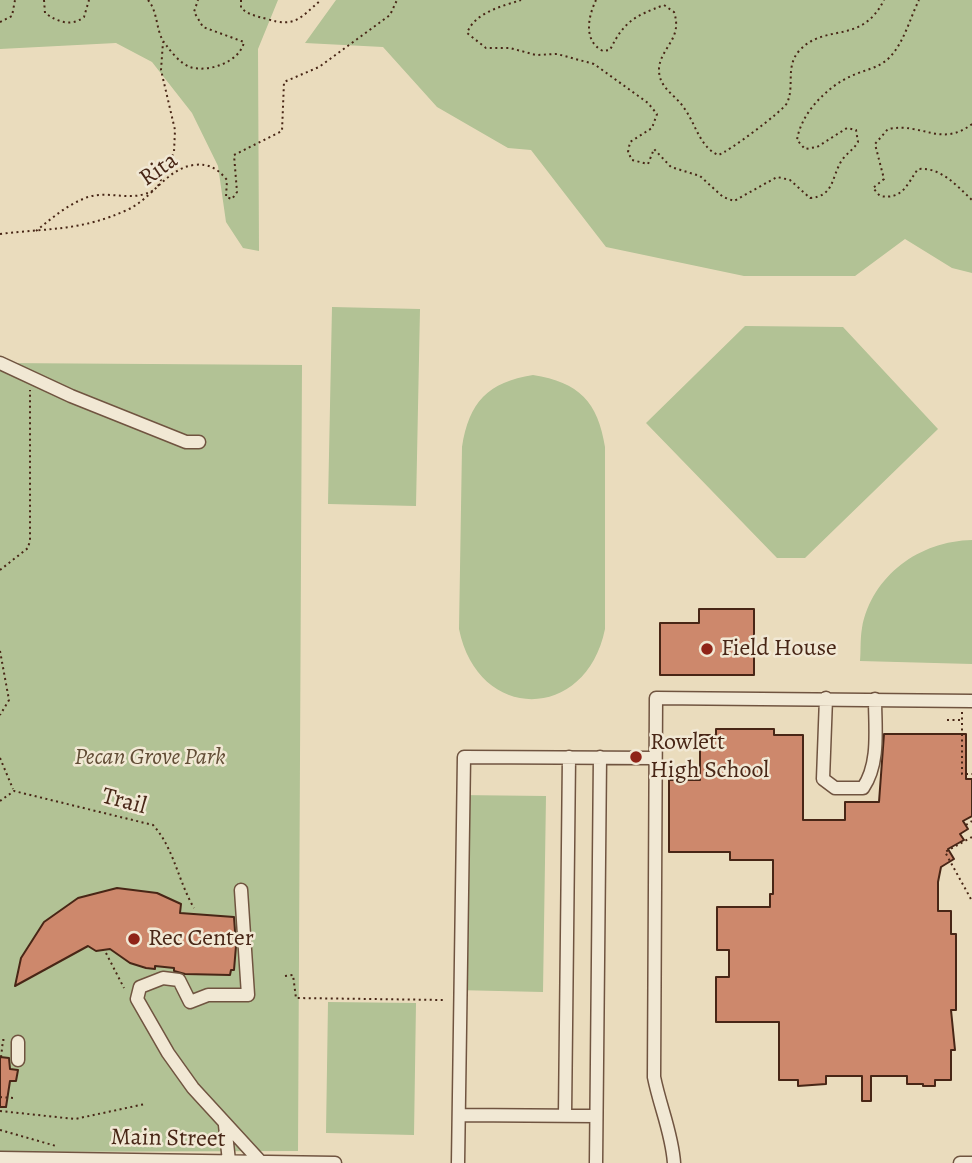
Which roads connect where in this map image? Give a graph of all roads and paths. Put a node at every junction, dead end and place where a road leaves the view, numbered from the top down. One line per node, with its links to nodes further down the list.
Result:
1 (15, 0): 13 (path)
2 (44, 0): 3 (path)
3 (89, 0)
4 (148, 0): 14 (path)
5 (198, 0): 14 (path)
6 (241, 0): 7 (path)
7 (321, 0)
8 (397, 0): 16 (path, Rita)
9 (521, 0): 12 (path)
10 (596, 0): 11 (path)
11 (884, 0)
12 (919, 0)
13 (0, 22)
14 (163, 42): 16 (path)
15 (972, 124): 17 (path)
16 (157, 188): 18 (path, Rita); 18 (path)
17 (972, 200)
18 (35, 231): 19 (path, Rita)
19 (0, 234)
20 (0, 363): 21 (street)
21 (30, 377): 22 (street); 23 (path)
22 (199, 442)
23 (0, 570)
24 (0, 651): 29 (path)
25 (825, 698): 26 (street); 26 (street); 35 (street)
26 (875, 699): 27 (street)
27 (972, 701)
28 (962, 711): 31 (path)
29 (0, 715)
30 (947, 720): 31 (path)
31 (962, 720): 36 (path)
32 (569, 757): 33 (street); 55 (street); 56 (street)
33 (600, 757): 35 (street); 57 (street)
34 (0, 758): 37 (path)
35 (655, 758): 68 (street)
36 (972, 774)
37 (14, 791): 38 (path); 44 (path, Trail)
38 (0, 801)
39 (972, 821): 40 (path)
40 (966, 825)
41 (972, 837): 43 (path)
42 (241, 890): 58 (street)
43 (972, 901)
44 (194, 908)
45 (106, 953): 47 (path)
46 (285, 976): 48 (path)
47 (124, 988)
48 (443, 1000)
49 (18, 1042): 50 (street)
50 (18, 1060)
51 (0, 1097): 52 (path)
52 (14, 1098)
53 (145, 1104): 54 (path)
54 (0, 1111)
55 (459, 1115): 56 (street); 66 (street)
56 (565, 1115): 57 (street)
57 (596, 1116): 67 (street)
58 (225, 1125): 63 (street); 64 (street)
59 (0, 1130): 61 (path)
60 (0, 1158): 62 (street, Main Street)
61 (79, 1159): 62 (street, Main Street); 63 (street, Main Street)
62 (52, 1161)
63 (229, 1161): 64 (street, Main Street)
64 (260, 1161): 65 (street, Main Street)
65 (335, 1163)
66 (458, 1163)
67 (596, 1163)
68 (674, 1163)
69 (960, 1163): 70 (street)
70 (972, 1163)

